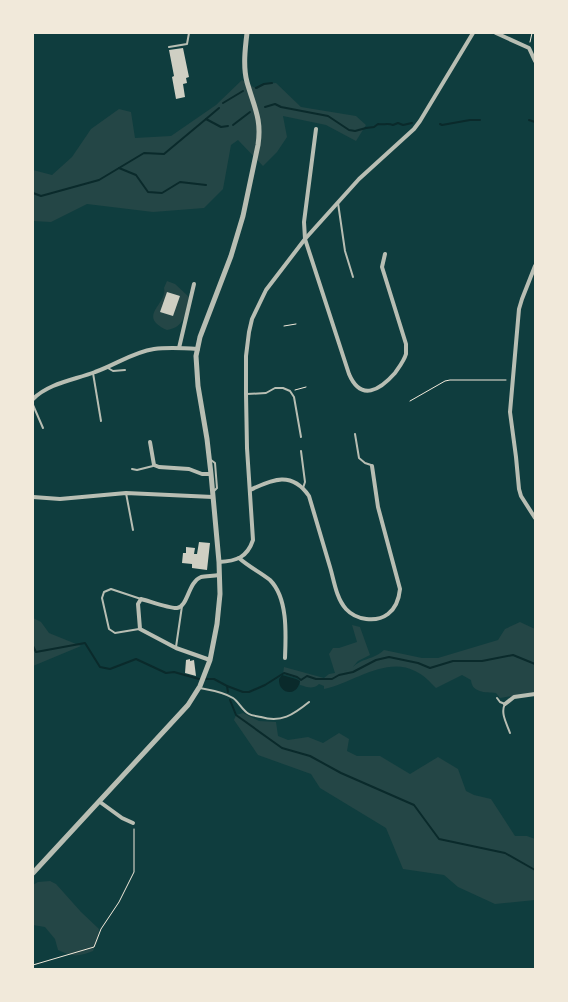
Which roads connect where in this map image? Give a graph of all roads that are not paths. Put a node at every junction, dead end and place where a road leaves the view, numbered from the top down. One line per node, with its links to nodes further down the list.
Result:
1 (189, 33): 5 (lane)
2 (247, 33): 15 (street)
3 (474, 33): 8 (street)
4 (496, 33): 6 (street)
5 (169, 47)
6 (535, 61)
7 (316, 129): 9 (street)
8 (338, 202): 9 (street); 12 (lane)
9 (305, 239): 10 (street); 19 (street)
10 (385, 254)
11 (535, 266): 38 (street)
12 (353, 277)
13 (194, 284): 14 (street)
14 (179, 348): 15 (street); 16 (street)
15 (198, 349): 28 (street)
16 (108, 367): 17 (lane); 18 (street)
17 (125, 370)
18 (93, 373): 20 (street); 22 (lane)
19 (246, 394): 25 (lane); 34 (street)
20 (33, 399)
21 (33, 405): 23 (lane)
22 (101, 421)
23 (43, 428)
24 (355, 434): 30 (lane)
25 (301, 437)
26 (150, 442): 29 (street)
27 (301, 451): 33 (lane)
28 (209, 459): 32 (street); 36 (lane)
29 (154, 465): 31 (lane); 32 (street)
30 (372, 466): 33 (street)
31 (132, 469)
32 (211, 474): 36 (street)
33 (303, 488): 34 (street)
34 (250, 490): 40 (street)
35 (126, 493): 36 (street); 37 (street); 39 (lane)
36 (213, 495): 41 (street)
37 (33, 497)
38 (535, 518)
39 (133, 530)
40 (240, 558): 41 (street); 47 (street)
41 (219, 562): 42 (street)
42 (219, 575): 44 (street); 48 (street)
43 (141, 599): 44 (street); 45 (street); 45 (lane)
44 (182, 606): 46 (lane)
45 (140, 629): 46 (street)
46 (176, 648): 48 (street)
47 (285, 658)
48 (210, 660): 49 (street)
49 (199, 687): 52 (lane); 55 (street)
50 (535, 694): 53 (street)
51 (498, 698): 53 (lane)
52 (309, 702)
53 (505, 704): 54 (lane)
54 (510, 733)
55 (100, 802): 56 (street); 57 (street)
56 (133, 823)
57 (33, 873)

